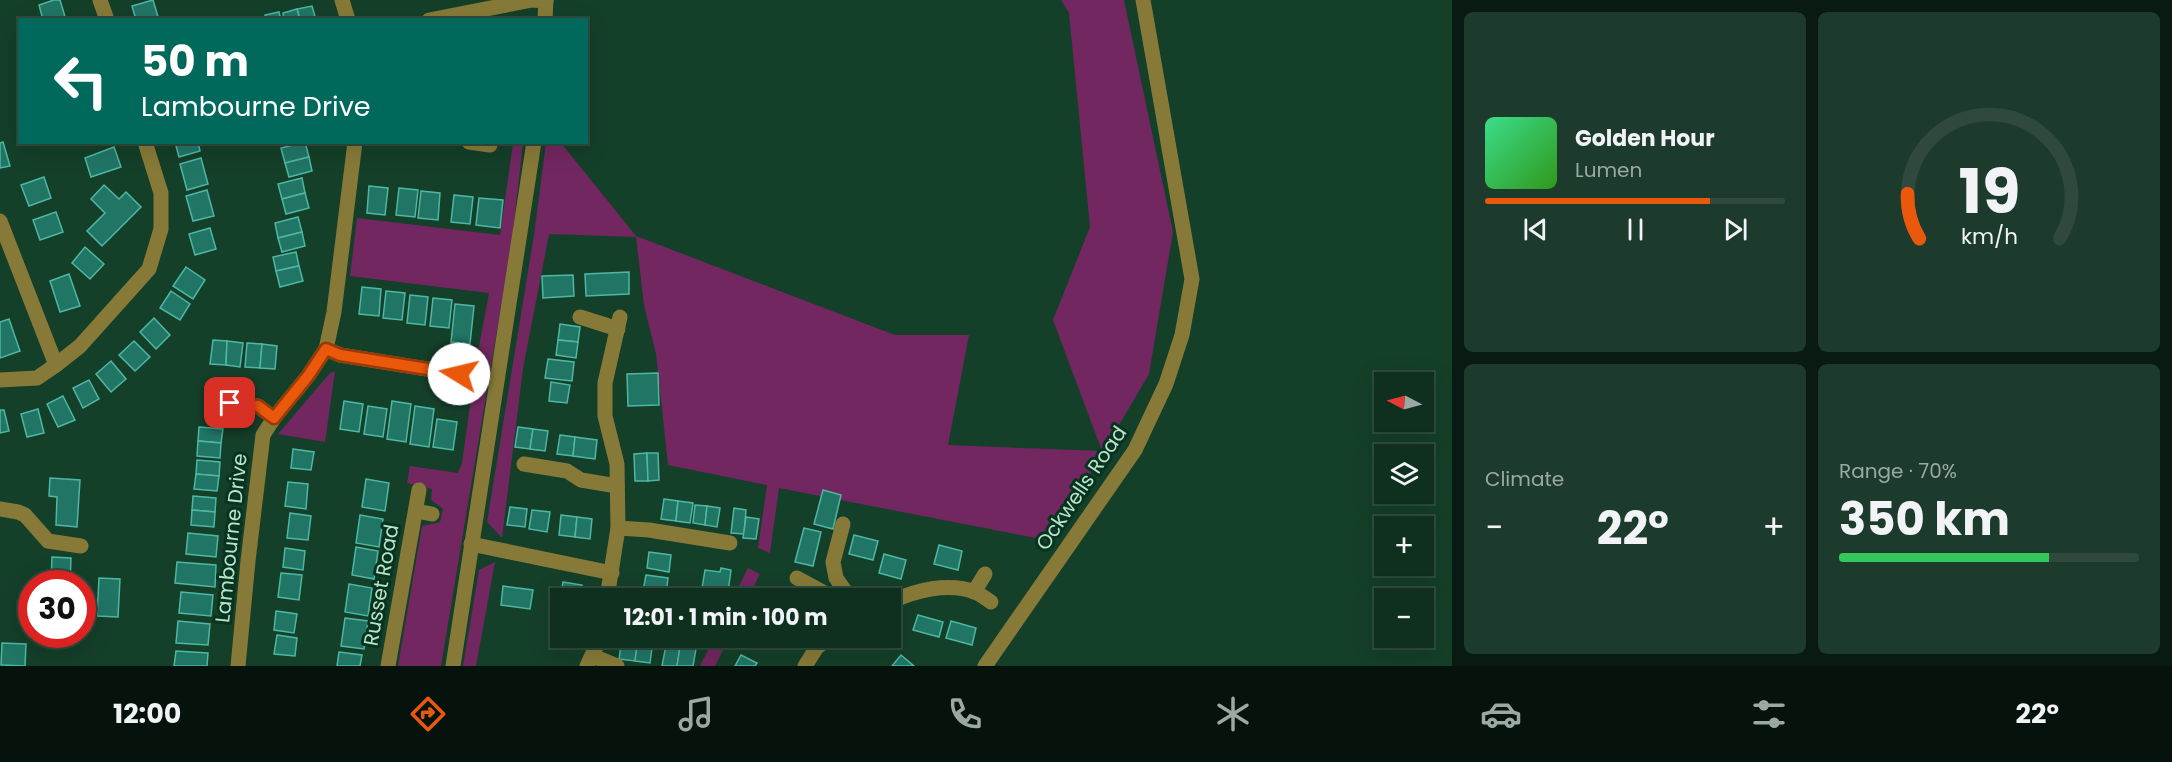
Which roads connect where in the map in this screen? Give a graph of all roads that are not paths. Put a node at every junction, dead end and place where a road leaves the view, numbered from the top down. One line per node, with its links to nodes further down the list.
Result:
1 (100, 0): 5 (street)
2 (342, 0): 6 (street)
3 (546, 0): 7 (street); 8 (street)
4 (1143, 0): 49 (street, Ockwells Road)
5 (106, 18)
6 (347, 18)
7 (439, 18)
8 (546, 18)
9 (146, 144): 17 (street)
10 (355, 144): 16 (street, Lambourne Drive)
11 (483, 144): 13 (street)
12 (534, 144): 31 (street)
13 (490, 145)
14 (0, 221): 17 (street)
15 (580, 317): 23 (street)
16 (326, 349): 18 (street); 21 (street, Lambourne Drive)
17 (56, 365): 19 (street)
18 (459, 374)
19 (0, 380)
20 (230, 403): 21 (street)
21 (274, 418): 44 (street, Lambourne Drive)
22 (525, 464): 23 (street)
23 (617, 486): 29 (street)
24 (419, 490): 26 (street, Russet Road)
25 (0, 510): 32 (street)
26 (416, 511): 27 (street, Russet Road); 45 (street, Russet Road)
27 (432, 514)
28 (843, 524): 38 (street)
29 (618, 528): 30 (street); 33 (street)
30 (730, 543)
31 (471, 544): 33 (street); 46 (street)
32 (81, 546)
33 (612, 573): 36 (street)
34 (985, 574): 39 (street)
35 (797, 578): 37 (street)
36 (609, 588)
37 (816, 588)
38 (843, 588)
39 (974, 592): 40 (street); 41 (street)
40 (901, 597)
41 (991, 602)
42 (816, 648): 48 (street)
43 (590, 661): 47 (street)
44 (238, 666)
45 (388, 666)
46 (453, 666)
47 (617, 666)
48 (805, 666)
49 (985, 666)

